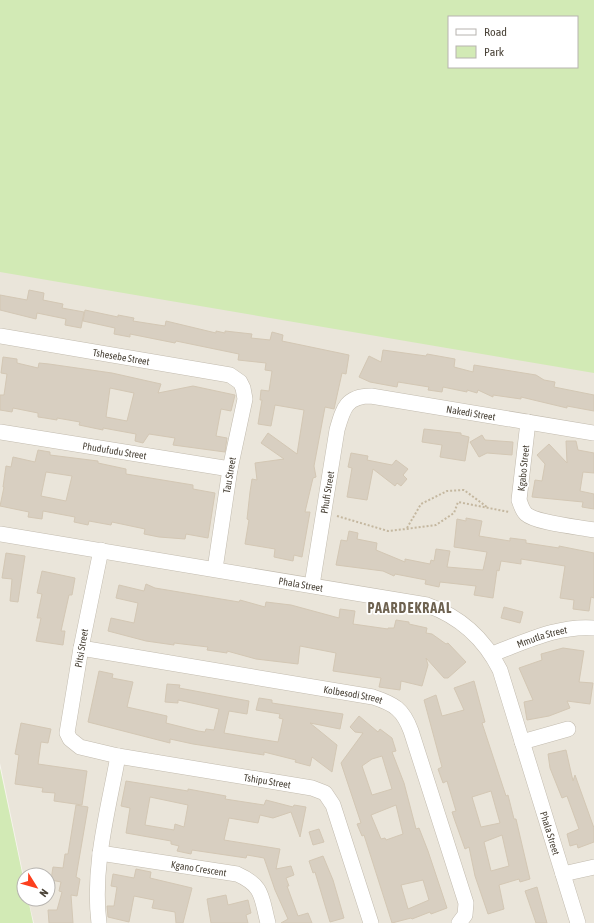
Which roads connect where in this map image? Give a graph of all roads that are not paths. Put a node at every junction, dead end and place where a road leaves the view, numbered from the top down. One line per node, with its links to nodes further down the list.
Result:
1 (0, 336): 2 (street, Tshesebe Street)
2 (240, 382): 7 (street, Tau Street)
3 (350, 401): 4 (street, Nakedi Street); 12 (street, Phufi Street)
4 (528, 422): 6 (street, Nakedi Street); 8 (street, Kgabo Street)
5 (0, 432): 7 (street, Phudufudu Street)
6 (594, 433)
7 (230, 469): 11 (street, Tau Street)
8 (594, 530)
9 (0, 534): 10 (street, Phala Street)
10 (101, 550): 11 (street, Phala Street); 14 (street, Pitsi Street)
11 (215, 570): 12 (street, Phala Street)
12 (312, 585): 15 (street, Phala Street)
13 (594, 628): 15 (street, Mmutla Street)
14 (81, 648): 18 (street, Pitsi Street); 26 (street, Kolbesodi Street)
15 (492, 654): 17 (street, Phala Street)
16 (568, 729): 17 (street)
17 (522, 742): 22 (street, Phala Street)
18 (74, 744): 19 (street, Tshipu Street)
19 (118, 756): 20 (street); 25 (street, Tshipu Street)
20 (100, 853): 23 (street); 24 (street, Kgano Crescent)
21 (594, 867): 22 (street)
22 (563, 874): 27 (street, Phala Street)
23 (99, 923)
24 (268, 923)
25 (371, 923)
26 (459, 923)
27 (578, 923)

